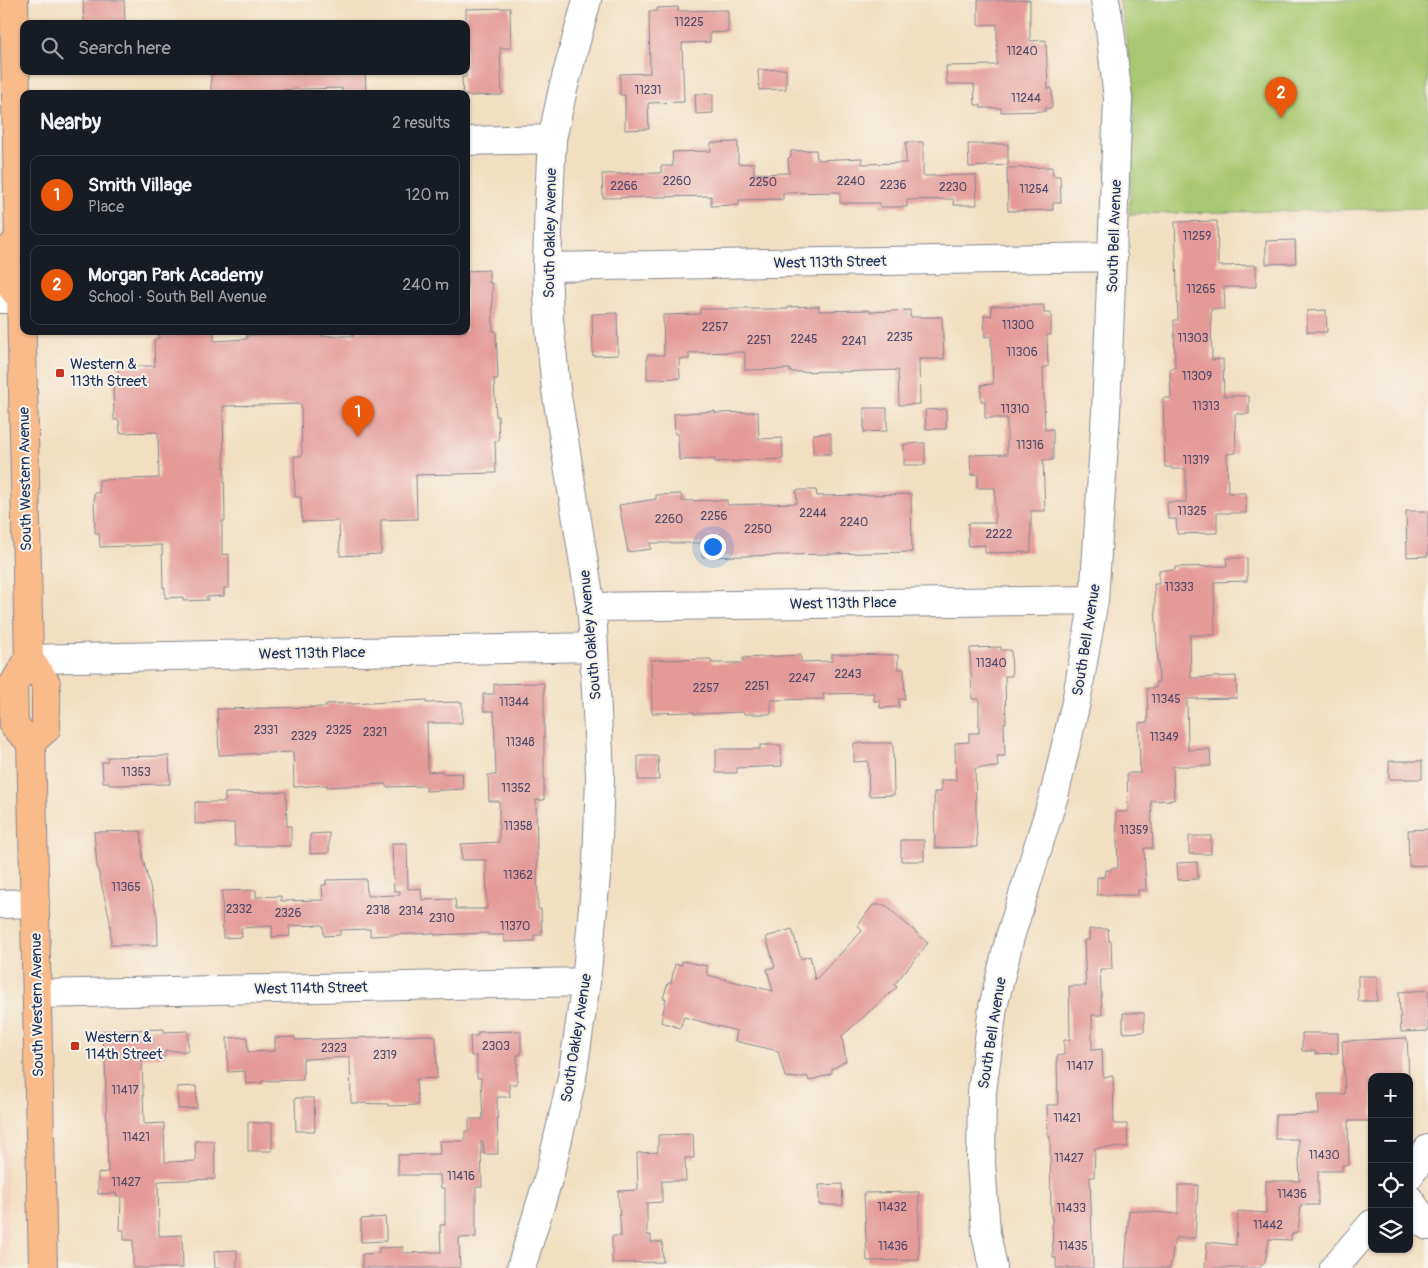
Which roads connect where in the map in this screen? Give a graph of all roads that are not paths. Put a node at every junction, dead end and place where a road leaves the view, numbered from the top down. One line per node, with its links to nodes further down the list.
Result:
1 (14, 0): 4 (main road, South Western Avenue)
2 (587, 0): 5 (street, South Oakley Avenue)
3 (1105, 0): 8 (street, South Bell Avenue)
4 (20, 130)
5 (552, 139): 6 (street); 9 (street, South Oakley Avenue)
6 (470, 141)
7 (20, 242): 10 (main road, South Western Avenue)
8 (1113, 257): 9 (street, West 113th Street); 11 (street, South Bell Avenue)
9 (547, 267): 12 (street, South Oakley Avenue)
10 (15, 297): 14 (main road, South Western Avenue)
11 (1094, 600): 12 (street, West 113th Place); 26 (street, South Bell Avenue)
12 (591, 607): 13 (street, South Oakley Avenue)
13 (594, 647): 14 (street, West 113th Place); 17 (street, South Oakley Avenue)
14 (29, 659): 15 (main road, South Western Avenue)
15 (35, 903): 16 (street); 18 (main road, South Western Avenue)
16 (0, 904)
17 (586, 982): 18 (street, West 114th Street); 25 (street, South Oakley Avenue)
18 (37, 994): 24 (main road, South Western Avenue)
19 (1428, 1149): 20 (street)
20 (1413, 1170)
21 (1413, 1205): 22 (street)
22 (1428, 1226)
23 (1368, 1229): 27 (street)
24 (43, 1268)
25 (521, 1268)
26 (992, 1268)
27 (1334, 1268)

